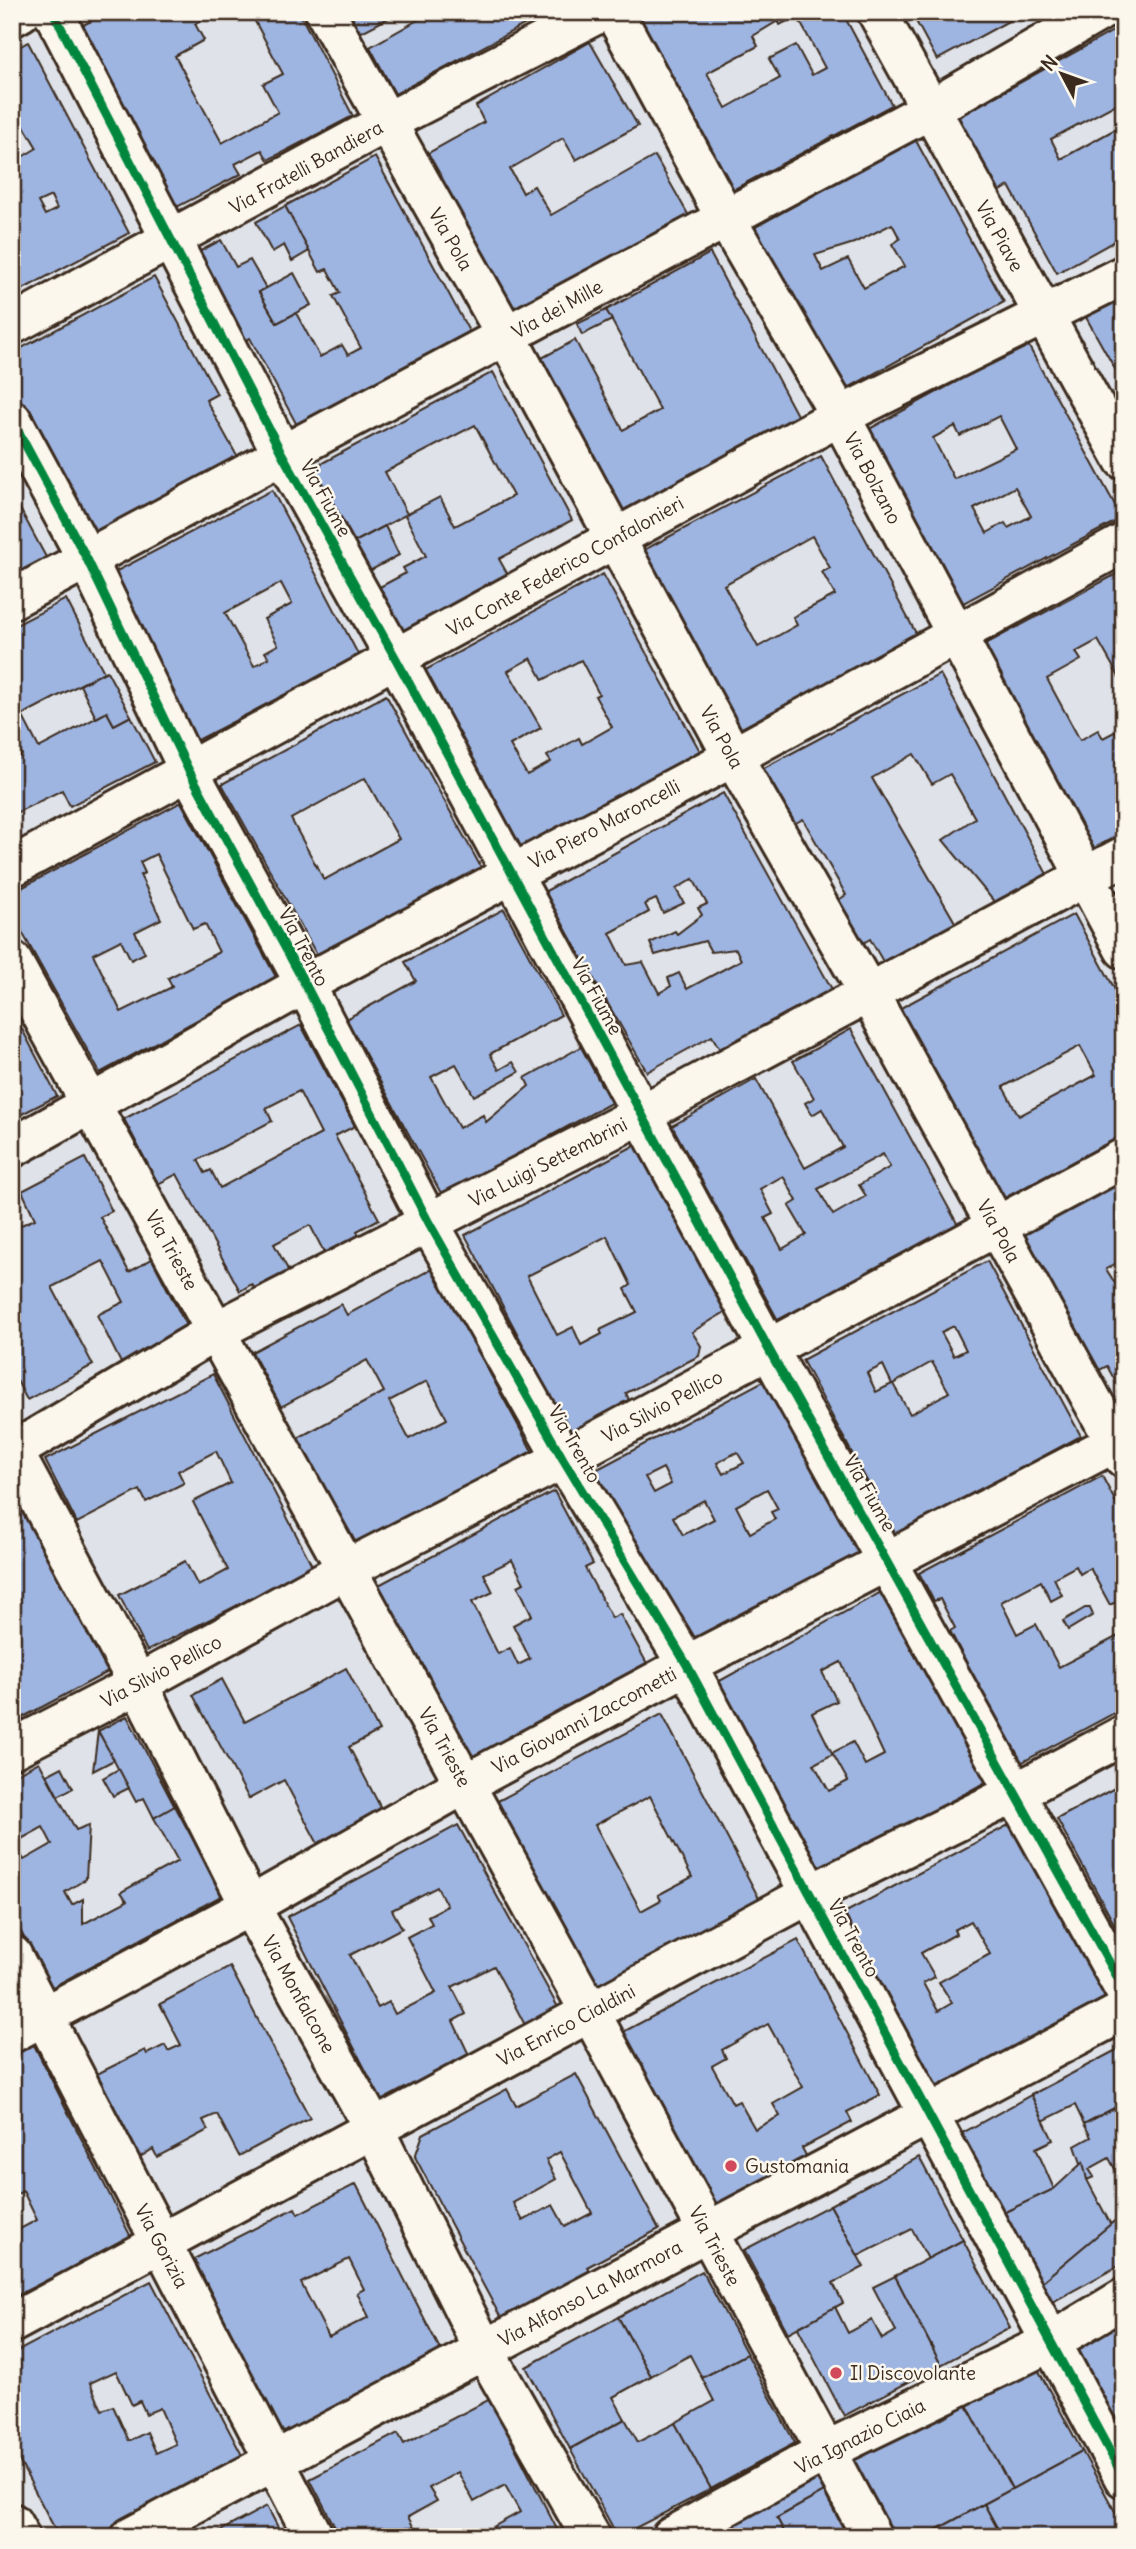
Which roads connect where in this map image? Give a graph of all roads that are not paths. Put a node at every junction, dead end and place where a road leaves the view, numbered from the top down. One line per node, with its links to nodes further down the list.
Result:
1 (21, 12): 8 (street)
2 (53, 12): 12 (street, Via Fiume)
3 (325, 12): 10 (street, Via Pola)
4 (601, 12): 10 (street, Via Fratelli Bandiera)
5 (614, 12): 11 (street, Via Bolzano)
6 (877, 12): 9 (street, Via Piave)
7 (1099, 12): 9 (street, Via dei Mille)
8 (12, 17)
9 (929, 110): 11 (street, Via dei Mille); 14 (street, Via Piave)
10 (385, 123): 12 (street, Via Fratelli Bandiera); 16 (street, Via Pola)
11 (725, 217): 16 (street, Via dei Mille); 17 (street, Via Bolzano)
12 (174, 240): 15 (street, Via Fratelli Bandiera); 19 (street, Via Fiume)
13 (1124, 275): 14 (street, Via Conte Federico Confalonieri)
14 (1045, 317): 17 (street, Via Conte Federico Confalonieri); 20 (street, Via Piave)
15 (12, 325)
16 (507, 337): 19 (street, Via dei Mille); 21 (street, Via Pola)
17 (841, 416): 21 (street, Via Conte Federico Confalonieri); 25 (street, Via Bolzano)
18 (12, 420): 23 (street, Via Trento)
19 (282, 454): 23 (street, Via dei Mille); 26 (street, Via Fiume)
20 (1124, 460)
21 (615, 538): 26 (street, Via Conte Federico Confalonieri); 27 (street, Via Pola)
22 (1124, 543): 25 (street, Via Piero Maroncelli)
23 (88, 559): 24 (street, Via dei Mille); 28 (street, Via Trento)
24 (12, 599)
25 (956, 637): 27 (street, Via Piero Maroncelli); 32 (street, Via Bolzano)
26 (396, 659): 28 (street, Via Conte Federico Confalonieri); 31 (street, Via Fiume)
27 (733, 757): 31 (street, Via Piero Maroncelli); 36 (street, Via Pola)
28 (188, 769): 30 (street, Via Conte Federico Confalonieri); 35 (street, Via Trento)
29 (1124, 856): 32 (street, Via Luigi Settembrini)
30 (12, 867)
31 (510, 874): 35 (street, Via Piero Maroncelli); 38 (street, Via Fiume)
32 (1085, 878): 33 (street, Via Bolzano); 36 (street, Via Luigi Settembrini)
33 (1124, 949)
34 (12, 961): 37 (street, Via Trieste)
35 (305, 984): 37 (street, Via Piero Maroncelli); 41 (street, Via Trento)
36 (868, 992): 38 (street, Via Luigi Settembrini); 42 (street, Via Pola)
37 (91, 1104): 39 (street, Via Piero Maroncelli); 43 (street, Via Trieste)
38 (642, 1114): 41 (street, Via Luigi Settembrini); 44 (street, Via Fiume)
39 (12, 1148)
40 (1124, 1158): 42 (street, Via Silvio Pellico)
41 (429, 1223): 43 (street, Via Luigi Settembrini); 47 (street, Via Trento)
42 (996, 1226): 44 (street, Via Silvio Pellico); 45 (street, Via Pola)
43 (216, 1331): 46 (street, Via Luigi Settembrini); 49 (street, Via Trieste)
44 (768, 1348): 47 (street, Via Silvio Pellico); 48 (street, Via Fiume)
45 (1121, 1446): 48 (street, Via Giovanni Zaccometti)
46 (13, 1451): 51 (street, Via Monfalcone)
47 (563, 1459): 49 (street, Via Silvio Pellico); 50 (street, Via Trento)
48 (888, 1560): 50 (street, Via Giovanni Zaccometti); 55 (street, Via Fiume)
49 (347, 1569): 51 (street, Via Silvio Pellico); 54 (street, Via Trieste)
50 (687, 1665): 54 (street, Via Giovanni Zaccometti); 56 (street, Via Trento)
51 (138, 1685): 53 (street, Via Silvio Pellico); 57 (street, Via Monfalcone)
52 (1124, 1735): 55 (street, Via Enrico Cialdini)
53 (12, 1749)
54 (465, 1784): 57 (street, Via Giovanni Zaccometti); 61 (street, Via Trieste)
55 (1015, 1793): 56 (street, Via Enrico Cialdini); 59 (street, Via Fiume)
56 (810, 1894): 61 (street, Via Enrico Cialdini); 63 (street, Via Trento)
57 (250, 1906): 62 (street, Via Giovanni Zaccometti); 64 (street, Via Monfalcone)
58 (12, 1955): 62 (street, Via Gorizia)
59 (1124, 1989)
60 (1124, 2011): 63 (street, Via Alfonso La Marmora)
61 (590, 2012): 64 (street, Via Enrico Cialdini); 65 (street, Via Trieste)
62 (28, 2025): 66 (street, Via Gorizia)
63 (930, 2114): 65 (street, Via Alfonso La Marmora); 69 (street, Via Trento)
64 (374, 2129): 66 (street, Via Enrico Cialdini); 70 (street, Via Monfalcone)
65 (707, 2231): 70 (street, Via Alfonso La Marmora); 71 (street, Via Trieste)
66 (161, 2244): 68 (street, Via Enrico Cialdini); 72 (street, Via Gorizia)
67 (1124, 2298): 69 (street, Via Ignazio Ciaia)
68 (12, 2323)
69 (1051, 2342): 71 (street, Via Ignazio Ciaia); 73 (street, Via Trento)
70 (484, 2350): 72 (street, Via Alfonso La Marmora); 78 (street, Via Monfalcone)
71 (826, 2451): 79 (street, Via Ignazio Ciaia); 80 (street, Via Trieste)
72 (275, 2461): 76 (street, Via Alfonso La Marmora); 77 (street, Via Gorizia)
73 (1124, 2478)
74 (12, 2523): 75 (street)
75 (20, 2537)
76 (131, 2537)
77 (314, 2537)
78 (591, 2537)
79 (671, 2537)
80 (872, 2537)

